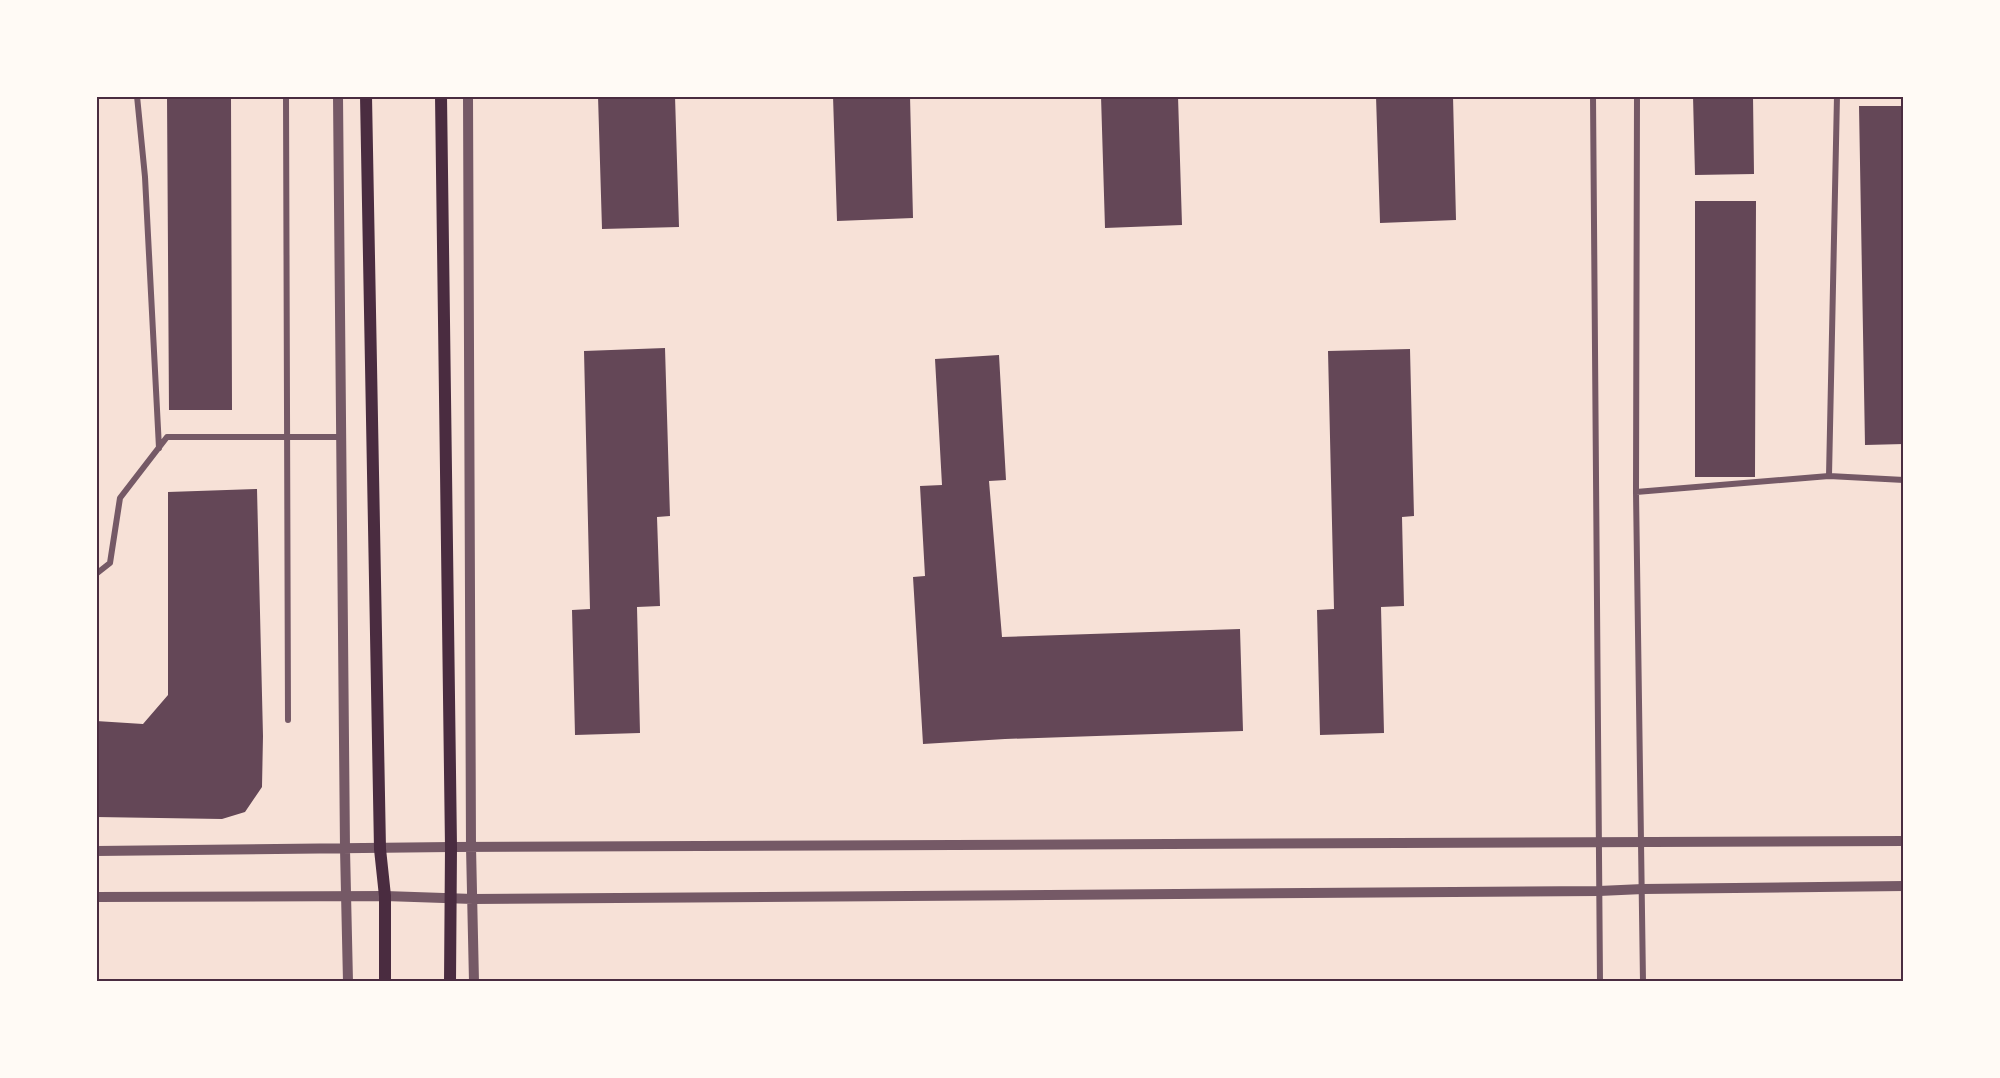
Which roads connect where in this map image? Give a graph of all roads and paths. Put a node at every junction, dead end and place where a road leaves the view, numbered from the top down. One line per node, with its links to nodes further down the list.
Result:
1 (137, 96): 12 (street)
2 (286, 96): 10 (street)
3 (338, 96): 11 (street)
4 (366, 96): 24 (main road)
5 (441, 96): 21 (main road)
6 (468, 96): 22 (street)
7 (1593, 96): 20 (street)
8 (1637, 96): 15 (street)
9 (1838, 96): 13 (street)
10 (287, 437): 11 (street); 12 (street); 17 (street)
11 (342, 437): 23 (street)
12 (159, 448): 16 (street)
13 (1829, 476): 14 (street); 15 (street)
14 (1904, 480)
15 (1636, 492): 19 (street)
16 (96, 574)
17 (288, 720)
18 (1904, 841): 19 (street)
19 (1642, 842): 20 (street); 27 (street)
20 (1599, 843): 22 (street); 28 (street)
21 (451, 847): 22 (street); 24 (street); 32 (main road)
22 (471, 847): 33 (street)
23 (345, 849): 24 (street); 25 (street); 31 (street)
24 (380, 849): 29 (main road)
25 (96, 851)
26 (1904, 886): 27 (street)
27 (1643, 889): 28 (street); 39 (street)
28 (1599, 891): 33 (street); 38 (street)
29 (385, 896): 31 (street); 32 (street); 35 (main road)
30 (96, 897): 31 (street)
31 (346, 897): 34 (street)
32 (449, 899): 33 (street); 36 (main road)
33 (473, 899): 37 (street)
34 (348, 982)
35 (385, 982)
36 (450, 982)
37 (474, 982)
38 (1600, 982)
39 (1643, 982)

